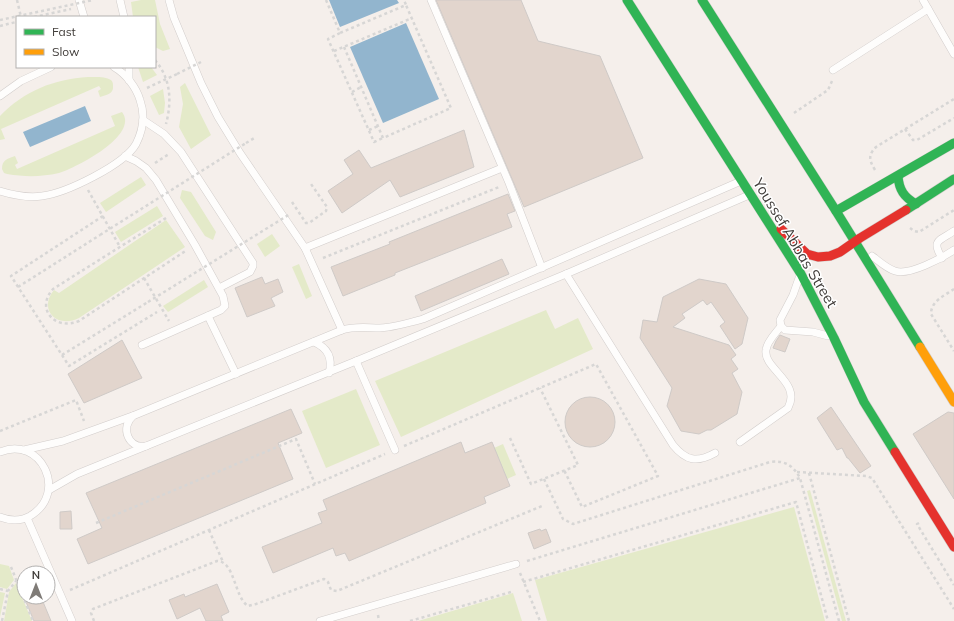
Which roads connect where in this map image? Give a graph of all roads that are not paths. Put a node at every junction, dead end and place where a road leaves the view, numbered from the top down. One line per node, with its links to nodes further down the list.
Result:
1 (120, 0): 10 (lane)
2 (169, 0): 32 (lane)
3 (431, 0): 21 (lane)
4 (627, 0): 24 (main road, Youssef Abbas Street)
5 (702, 0): 28 (main road)
6 (923, 0): 8 (lane)
7 (80, 3): 9 (lane)
8 (928, 9): 11 (lane); 15 (lane)
9 (84, 16)
10 (124, 16)
11 (954, 54)
12 (49, 68): 17 (lane)
13 (115, 68): 16 (lane)
14 (129, 68): 16 (lane)
15 (833, 70)
16 (129, 80): 18 (lane)
17 (0, 96)
18 (143, 120): 20 (lane); 38 (lane)
19 (954, 143): 22 (main road)
20 (125, 156): 25 (lane); 38 (lane)
21 (502, 168): 32 (lane); 35 (lane)
22 (898, 176): 27 (main road); 28 (main road)
23 (954, 179): 27 (main road)
24 (742, 181): 26 (main road, Youssef Abbas Street); 35 (lane)
25 (0, 191)
26 (750, 194): 29 (main road, Youssef Abbas Street); 36 (lane)
27 (916, 204): 31 (main road)
28 (836, 211): 31 (main road)
29 (772, 228): 31 (main road); 37 (main road, Youssef Abbas Street)
30 (954, 231): 34 (lane)
31 (855, 242): 34 (lane); 48 (main road)
32 (305, 248): 41 (lane)
33 (954, 250): 34 (lane)
34 (942, 258)
35 (542, 268): 41 (lane)
36 (566, 274): 45 (lane); 55 (lane)
37 (801, 274): 40 (lane); 42 (main road, Youssef Abbas Street)
38 (219, 288): 39 (lane)
39 (208, 316): 44 (lane); 47 (lane)
40 (781, 326): 42 (lane); 50 (lane)
41 (342, 330): 43 (lane)
42 (834, 338): 61 (main road, Youssef Abbas Street)
43 (314, 342): 46 (lane); 47 (lane)
44 (142, 345)
45 (356, 362): 46 (lane); 53 (lane)
46 (329, 373): 51 (lane)
47 (236, 374): 49 (lane)
48 (954, 402)
49 (135, 415): 51 (lane); 52 (lane)
50 (740, 442)
51 (149, 446): 56 (lane)
52 (24, 450): 54 (lane); 56 (lane)
53 (395, 450)
54 (0, 452)
55 (715, 453)
56 (49, 490): 58 (lane)
57 (0, 517): 59 (lane)
58 (27, 518): 59 (lane); 63 (lane)
59 (16, 520): 60 (lane)
60 (0, 524)
61 (954, 547)
62 (516, 564): 64 (lane)
63 (72, 621)
64 (320, 621)

